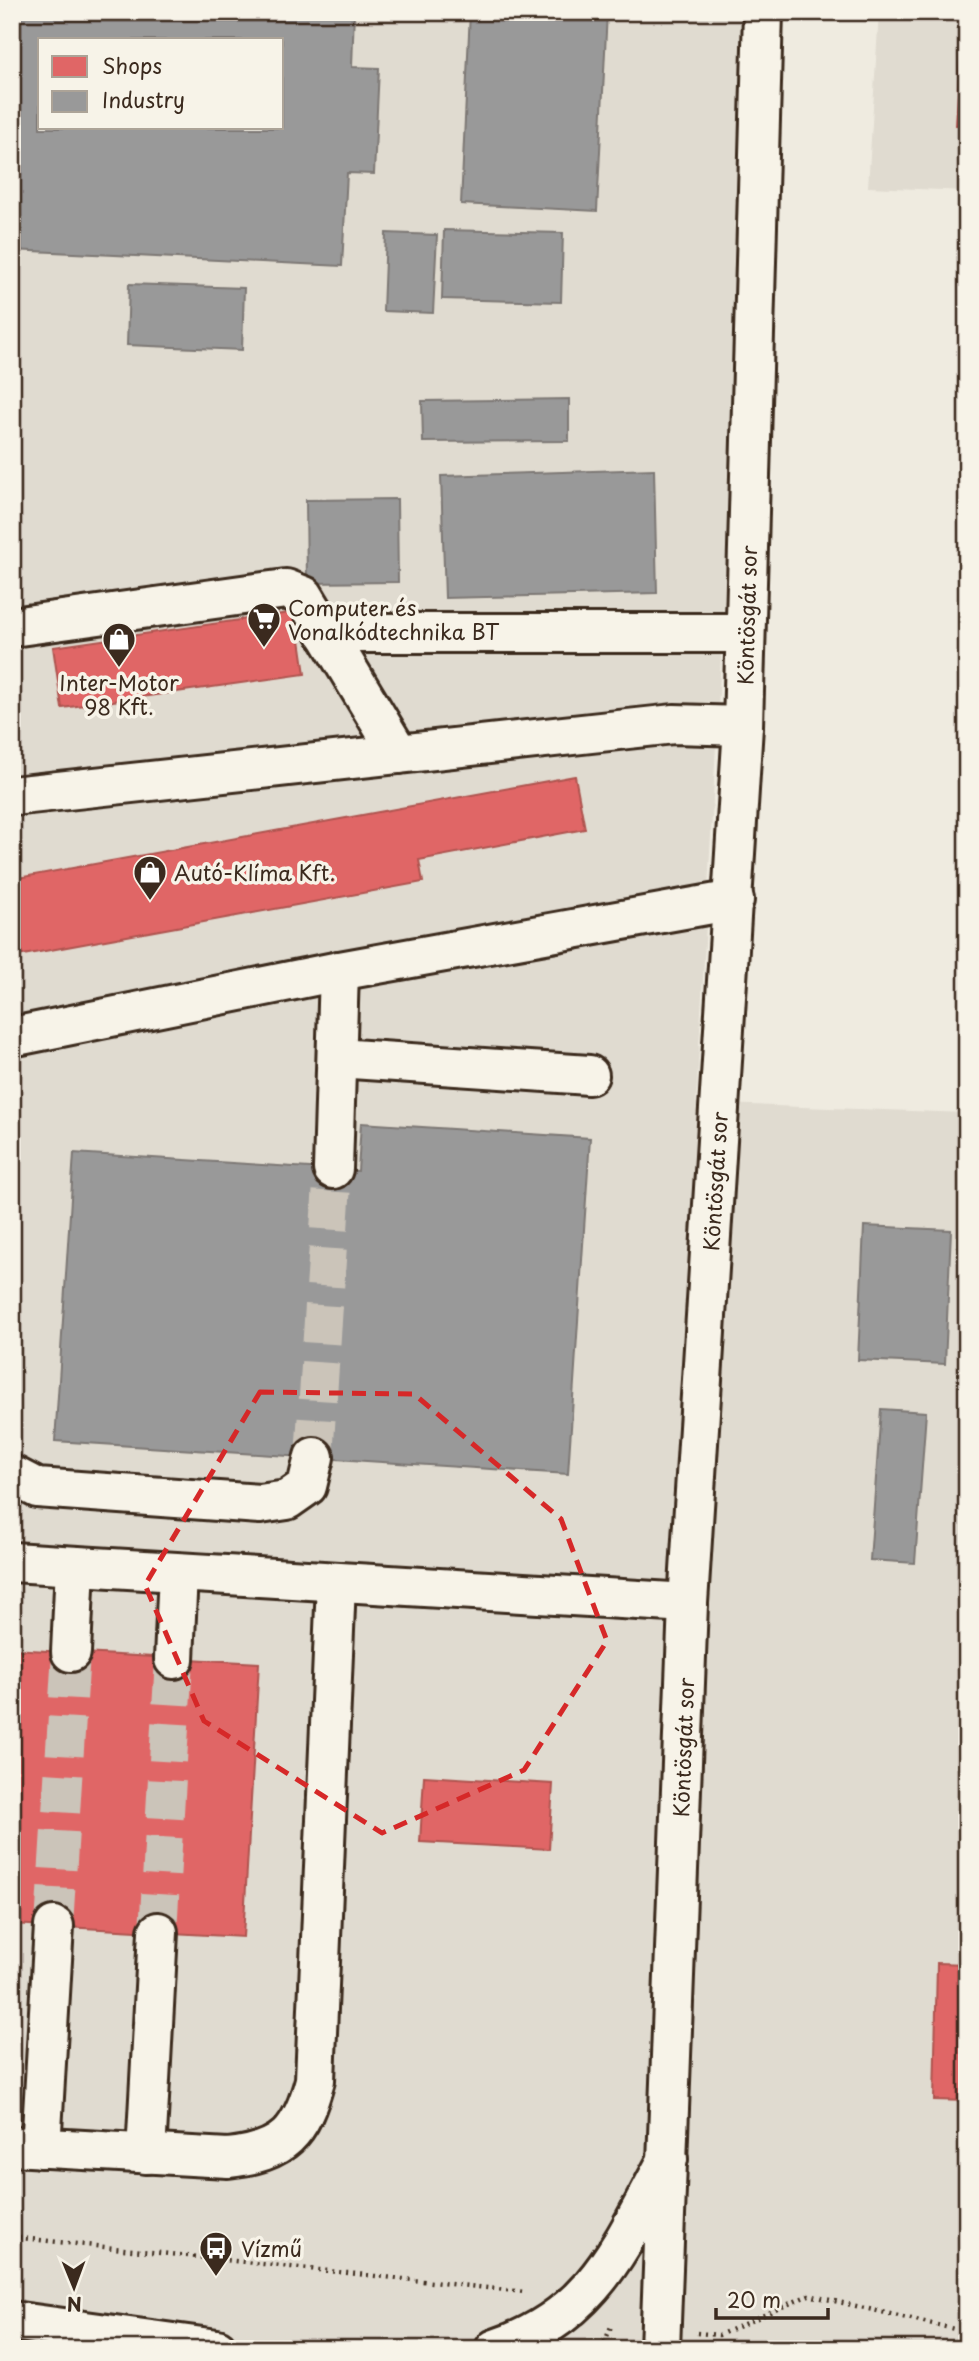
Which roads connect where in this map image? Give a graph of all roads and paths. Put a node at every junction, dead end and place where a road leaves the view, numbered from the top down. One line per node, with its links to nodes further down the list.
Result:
1 (763, 12): 4 (street, Köntösgát sor)
2 (12, 627): 3 (street)
3 (326, 633): 4 (street); 6 (street)
4 (745, 634): 5 (street, Köntösgát sor)
5 (743, 726): 6 (street); 8 (street, Köntösgát sor)
6 (398, 754): 7 (street)
7 (13, 786)
8 (734, 900): 9 (street); 20 (street, Köntösgát sor)
9 (339, 971): 10 (street); 11 (street)
10 (12, 1037)
11 (337, 1058): 12 (street); 13 (street)
12 (589, 1075)
13 (333, 1169)
14 (314, 1457): 15 (street)
15 (12, 1475)
16 (12, 1562): 17 (street)
17 (75, 1566): 18 (street); 21 (street)
18 (178, 1573): 19 (street); 22 (street)
19 (336, 1583): 20 (street); 26 (street)
20 (688, 1604): 27 (street, Köntösgát sor)
21 (71, 1652)
22 (174, 1658)
23 (54, 1926): 25 (street)
24 (158, 1932): 26 (street)
25 (27, 2147): 26 (street)
26 (146, 2154)
27 (668, 2159): 29 (street); 33 (street, Köntösgát sor)
28 (12, 2237): 29 (path)
29 (583, 2298): 31 (path); 35 (street)
30 (12, 2321): 34 (street)
31 (613, 2323): 33 (path); 36 (path)
32 (967, 2332): 33 (path)
33 (661, 2339)
34 (217, 2349)
35 (495, 2349)
36 (602, 2349)

